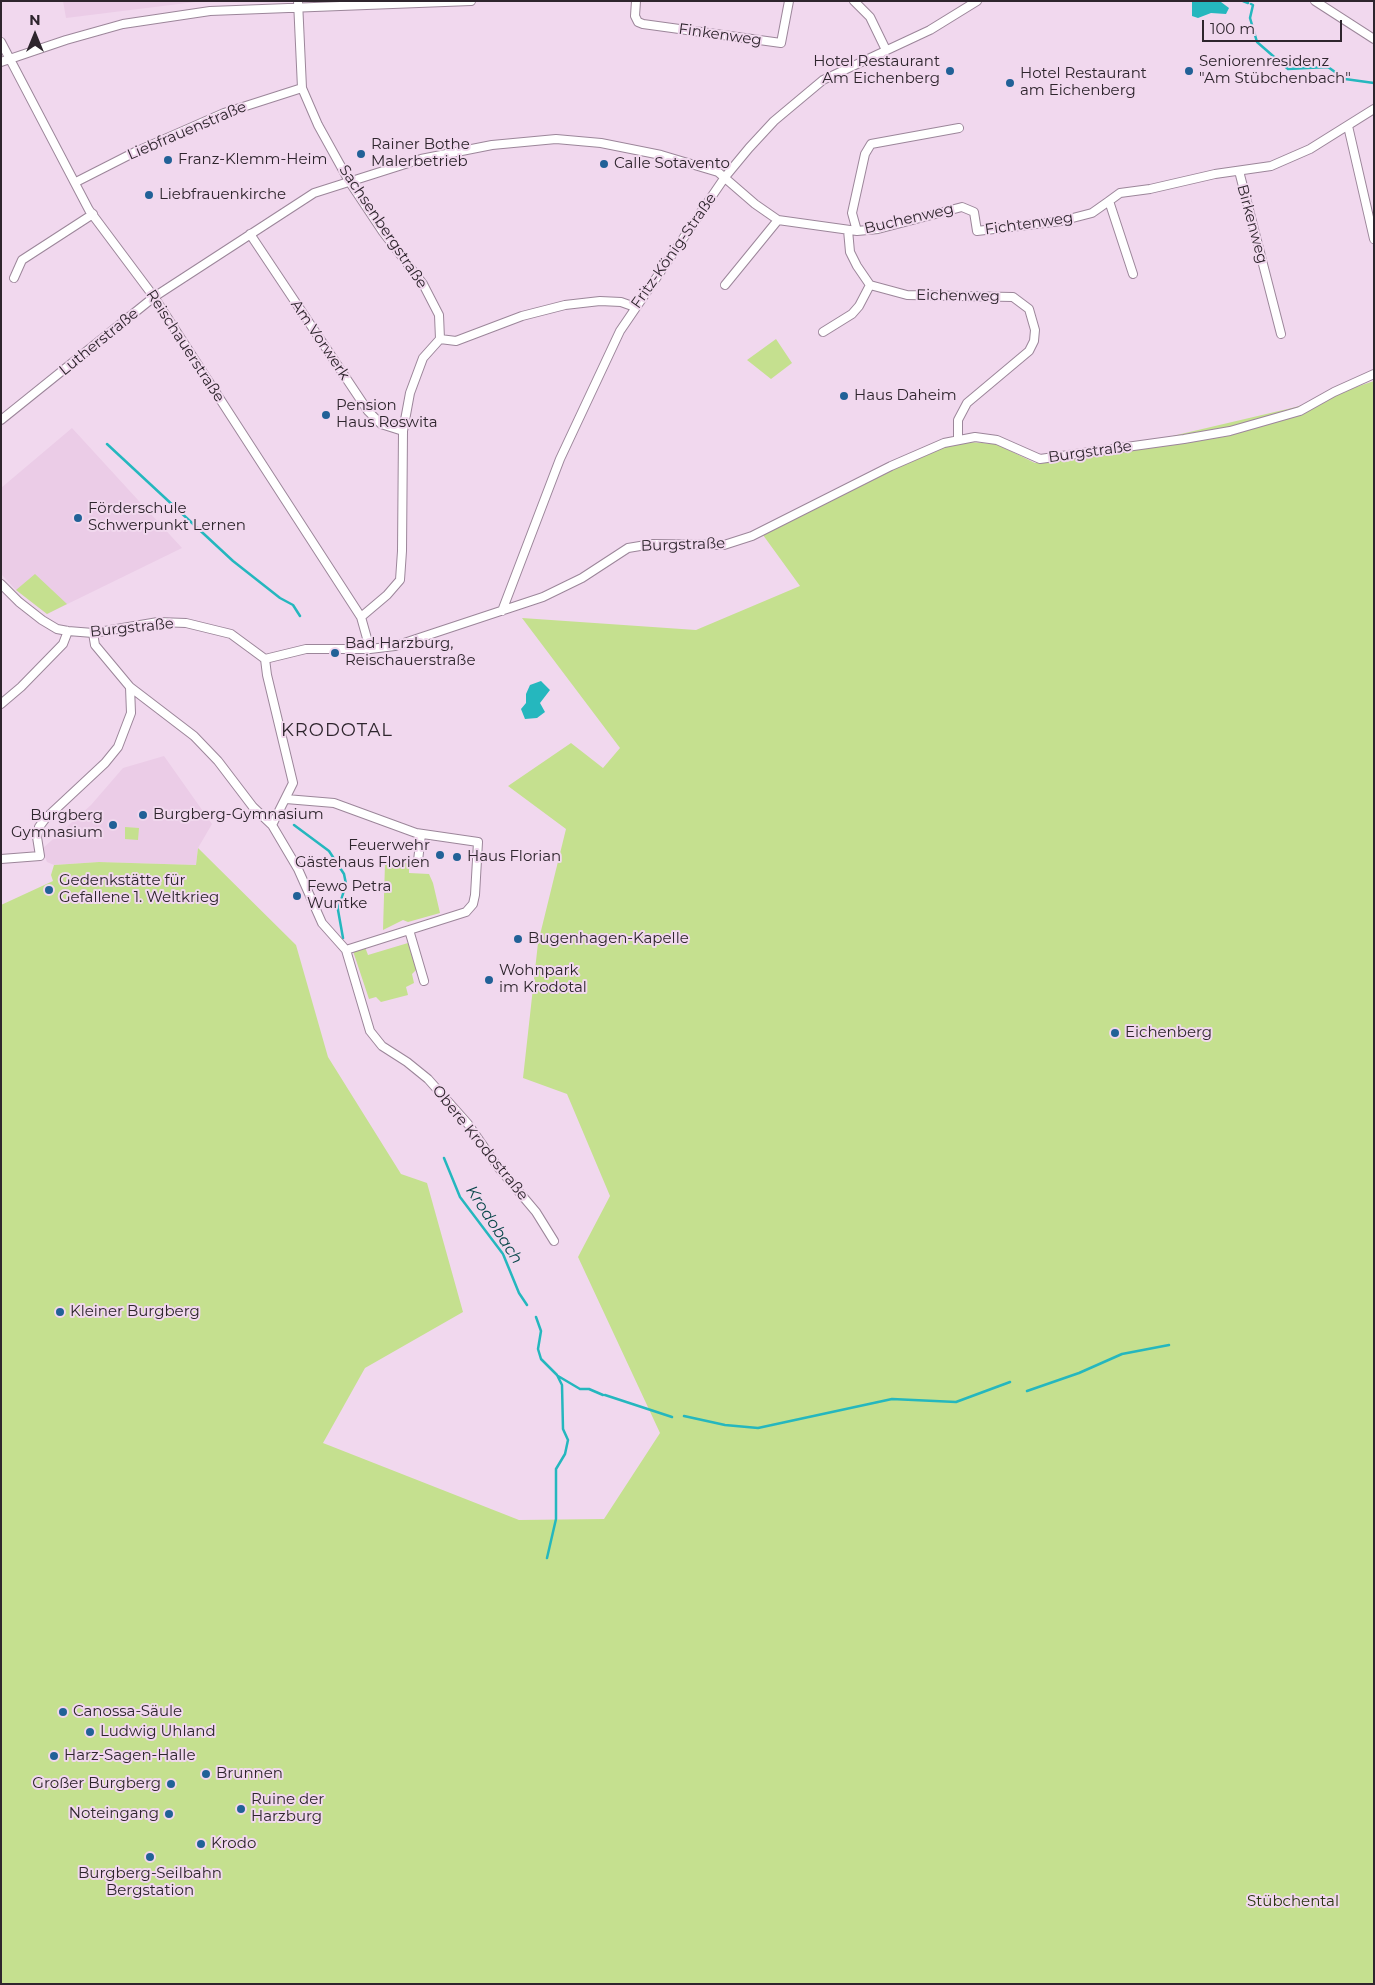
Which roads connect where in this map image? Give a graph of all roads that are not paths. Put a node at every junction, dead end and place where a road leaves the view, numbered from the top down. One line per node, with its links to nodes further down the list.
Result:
1 (471, 1): 7 (street)
2 (636, 1): 3 (street, Finkenweg)
3 (789, 1)
4 (854, 1): 10 (street)
5 (978, 1): 10 (street, Fritz-König-Straße)
6 (1315, 1): 8 (street)
7 (298, 4): 11 (street); 13 (street, Sachsenbergstraße)
8 (1374, 39)
9 (1, 42): 11 (street, Reischauerstraße)
10 (886, 50): 18 (street, Fritz-König-Straße)
11 (10, 59): 12 (street); 20 (street, Reischauerstraße)
12 (1, 62)
13 (302, 88): 19 (street, Sachsenbergstraße); 20 (street, Liebfrauenstraße)
14 (1374, 109): 15 (street, Birkenweg)
15 (1348, 126): 17 (street, Birkenweg); 28 (street)
16 (959, 128): 26 (street, Buchenweg)
17 (1239, 171): 21 (street, Fichtenweg); 36 (street, Birkenweg)
18 (725, 177): 19 (street, Buchenweg); 24 (street, Buchenweg); 34 (street, Fritz-König-Straße)
19 (349, 181): 27 (street, Lutherstraße); 37 (street, Sachsenbergstraße)
20 (76, 182): 23 (street, Reischauerstraße)
21 (1109, 201): 22 (street, Fichtenweg); 29 (street)
22 (962, 207): 26 (street, Buchenweg)
23 (93, 214): 30 (street); 33 (street, Reischauerstraße)
24 (778, 220): 25 (street, Buchenweg); 31 (street)
25 (848, 230): 26 (street, Buchenweg); 32 (street)
26 (857, 231)
27 (250, 234): 33 (street, Lutherstraße); 40 (street, Am Vorwerk)
28 (1374, 240)
29 (1133, 274)
30 (14, 278)
31 (725, 285)
32 (870, 285): 35 (street); 41 (street, Eichenweg)
33 (154, 297): 39 (street, Lutherstraße); 44 (street, Reischauerstraße)
34 (635, 307): 37 (street); 43 (street, Fritz-König-Straße)
35 (823, 332)
36 (1281, 334)
37 (440, 339): 40 (street)
38 (1374, 374): 41 (street, Burgstraße)
39 (1, 420)
40 (403, 431): 44 (street)
41 (958, 440): 43 (street, Burgstraße)
42 (1, 584): 45 (street, Burgstraße)
43 (502, 611): 47 (street, Burgstraße)
44 (361, 617): 47 (street, Reischauerstraße)
45 (68, 631): 46 (street, Burgstraße); 50 (street)
46 (93, 633): 48 (street, Burgstraße); 49 (street, Obere Krodostraße)
47 (370, 649): 48 (street, Burgstraße)
48 (266, 659): 51 (street)
49 (130, 687): 52 (street, Obere Krodostraße); 54 (street)
50 (1, 704)
51 (286, 799): 52 (street); 53 (street)
52 (272, 825): 57 (street, Obere Krodostraße)
53 (421, 834): 55 (street); 56 (street)
54 (1, 859)
55 (418, 861)
56 (410, 930): 57 (street); 58 (street)
57 (346, 950): 59 (street, Obere Krodostraße)
58 (424, 981)
59 (554, 1241)

